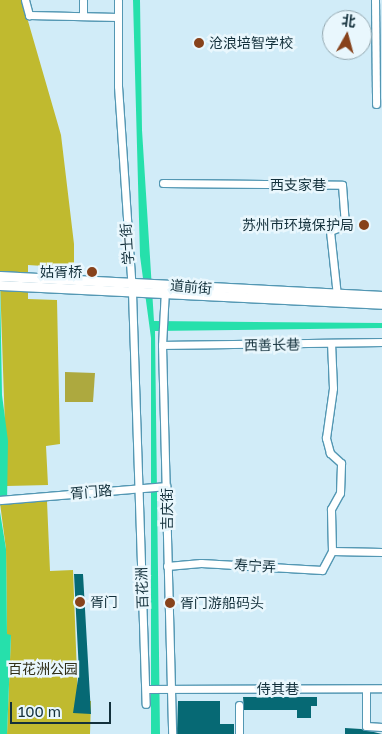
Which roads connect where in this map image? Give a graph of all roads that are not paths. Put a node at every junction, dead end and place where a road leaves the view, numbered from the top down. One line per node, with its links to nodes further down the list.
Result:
1 (25, 0): 5 (street)
2 (83, 0): 5 (street)
3 (118, 0): 6 (street, 学士街)
4 (375, 0): 7 (street)
5 (83, 16): 6 (street)
6 (118, 17): 12 (street, 学士街)
7 (376, 104)
8 (163, 183): 14 (street, 西支家巷)
9 (0, 276): 10 (main road, 道前街)
10 (17, 281): 11 (main road, 道前街); 12 (main road, 道前街)
11 (0, 285)
12 (135, 287): 13 (main road, 道前街); 21 (street, 学士街)
13 (165, 288): 14 (main road, 道前街); 16 (main road, 道前街); 19 (street, 吉庆街)
14 (337, 295): 15 (main road, 道前街)
15 (382, 296)
16 (382, 304)
17 (382, 342): 18 (street, 西善长巷)
18 (331, 343): 19 (street, 西善长巷); 23 (street)
19 (162, 345): 20 (street, 吉庆街)
20 (165, 486): 21 (street, 胥门路); 25 (street, 吉庆街)
21 (142, 488): 22 (street, 胥门路); 27 (street, 百花洲)
22 (0, 500)
23 (332, 551): 24 (street); 25 (street, 寿宁弄)
24 (382, 552)
25 (167, 566): 28 (street, 吉庆街)
26 (382, 688): 29 (street, 侍其巷)
27 (147, 689): 28 (street, 侍其巷); 30 (street, 百花洲)
28 (174, 690): 29 (street, 侍其巷); 33 (street, 吉庆街)
29 (366, 690): 32 (street)
30 (146, 704)
31 (239, 705): 34 (street)
32 (382, 727)
33 (172, 734)
34 (239, 734)

